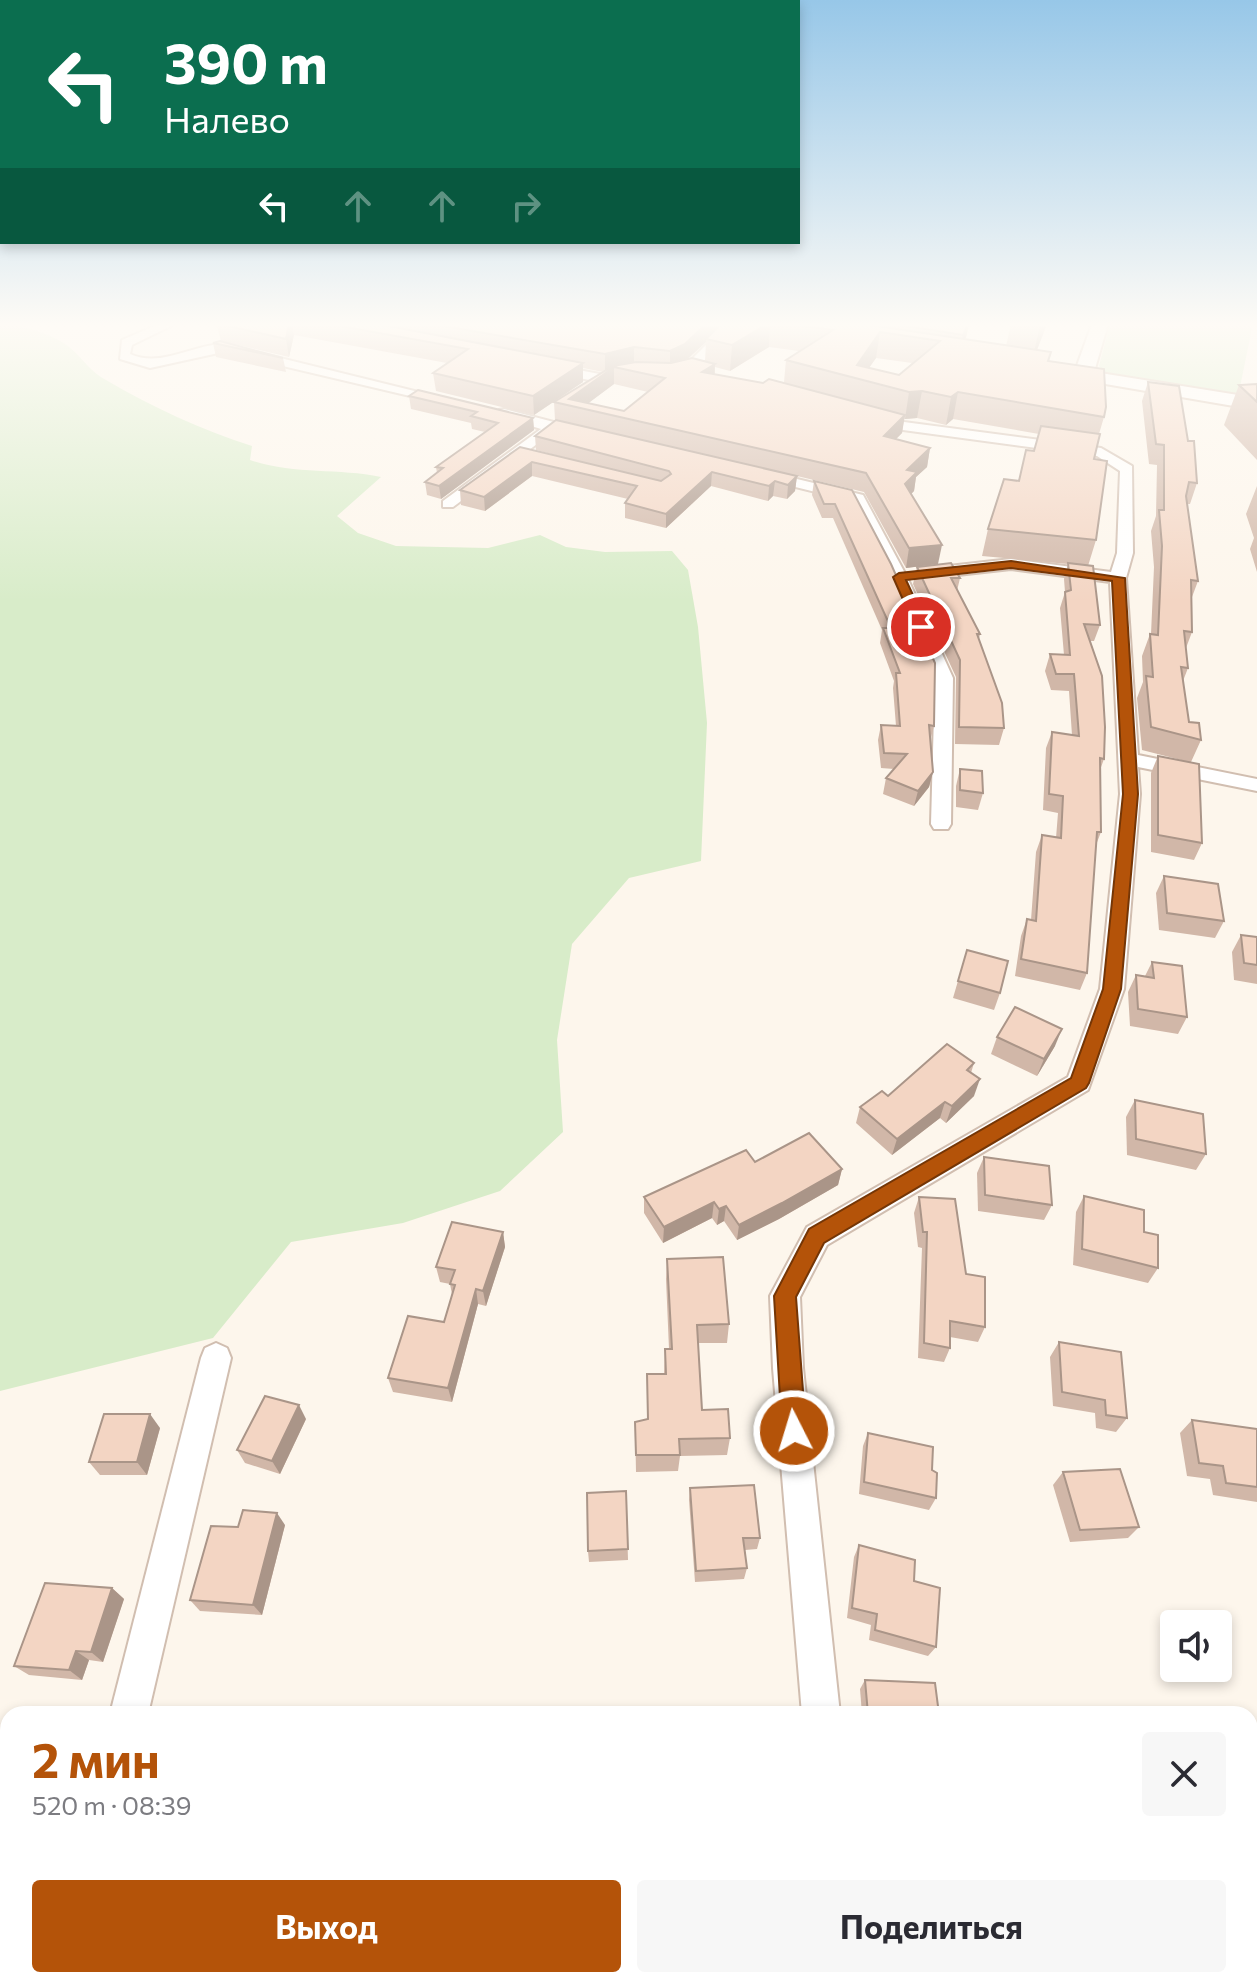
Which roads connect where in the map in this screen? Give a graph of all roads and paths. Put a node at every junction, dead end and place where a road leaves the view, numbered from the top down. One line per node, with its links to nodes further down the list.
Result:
1 (545, 416): 6 (street)
2 (547, 417): 4 (street)
3 (867, 417): 8 (street)
4 (600, 435)
5 (752, 472): 7 (street)
6 (448, 504)
7 (899, 577): 8 (street); 11 (street)
8 (1118, 578): 9 (street)
9 (1130, 759): 10 (street); 14 (street)
10 (1257, 785)
11 (941, 824)
12 (216, 1358): 13 (street)
13 (131, 1706)
14 (820, 1706)

